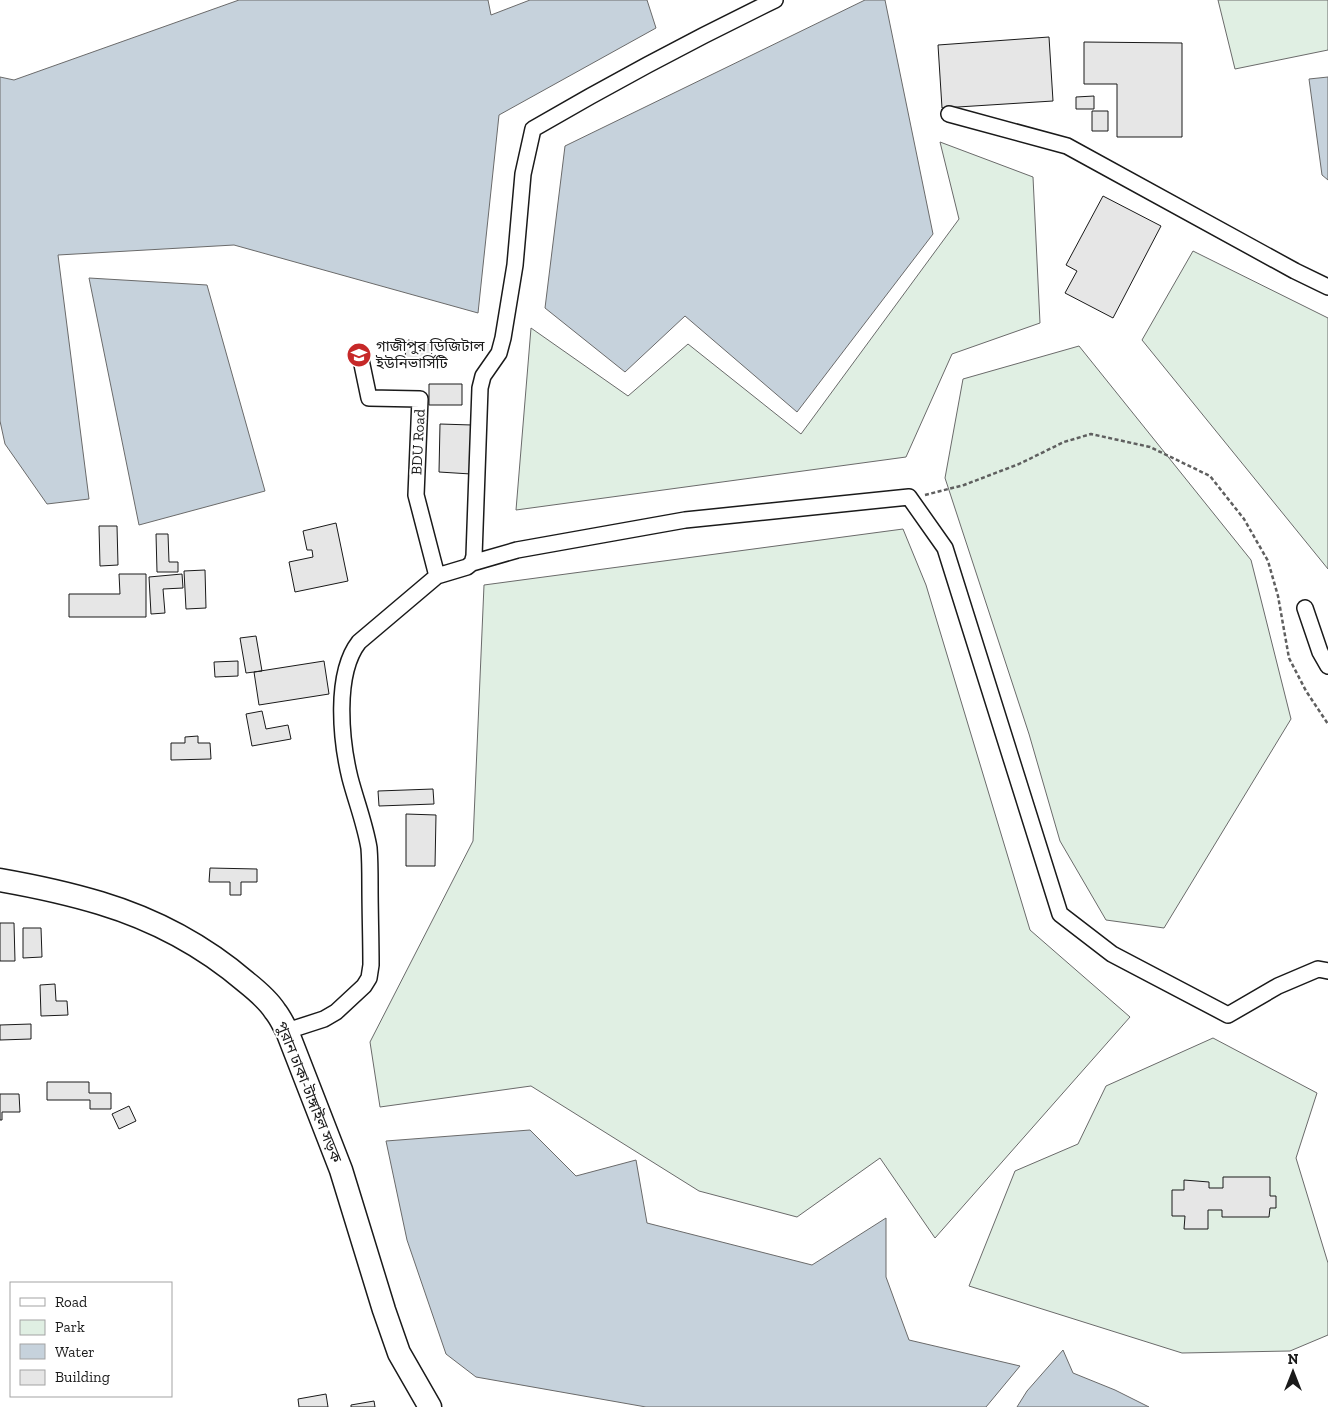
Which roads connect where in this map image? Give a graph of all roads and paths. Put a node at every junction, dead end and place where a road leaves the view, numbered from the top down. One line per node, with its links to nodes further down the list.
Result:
1 (775, 0): 6 (street)
2 (949, 114): 3 (street)
3 (1328, 287)
4 (360, 355): 7 (street, BDU Road)
5 (909, 497): 6 (street); 10 (path); 12 (street)
6 (472, 563): 7 (street)
7 (438, 576): 13 (street)
8 (1305, 608): 9 (street)
9 (1328, 666)
10 (1328, 724)
11 (0, 880): 13 (highway, পুরান ঢাকা-টাঙ্গাইল সড়ক)
12 (1328, 971)
13 (287, 1031): 14 (highway, পুরান ঢাকা-টাঙ্গাইল সড়ক)
14 (430, 1407)

